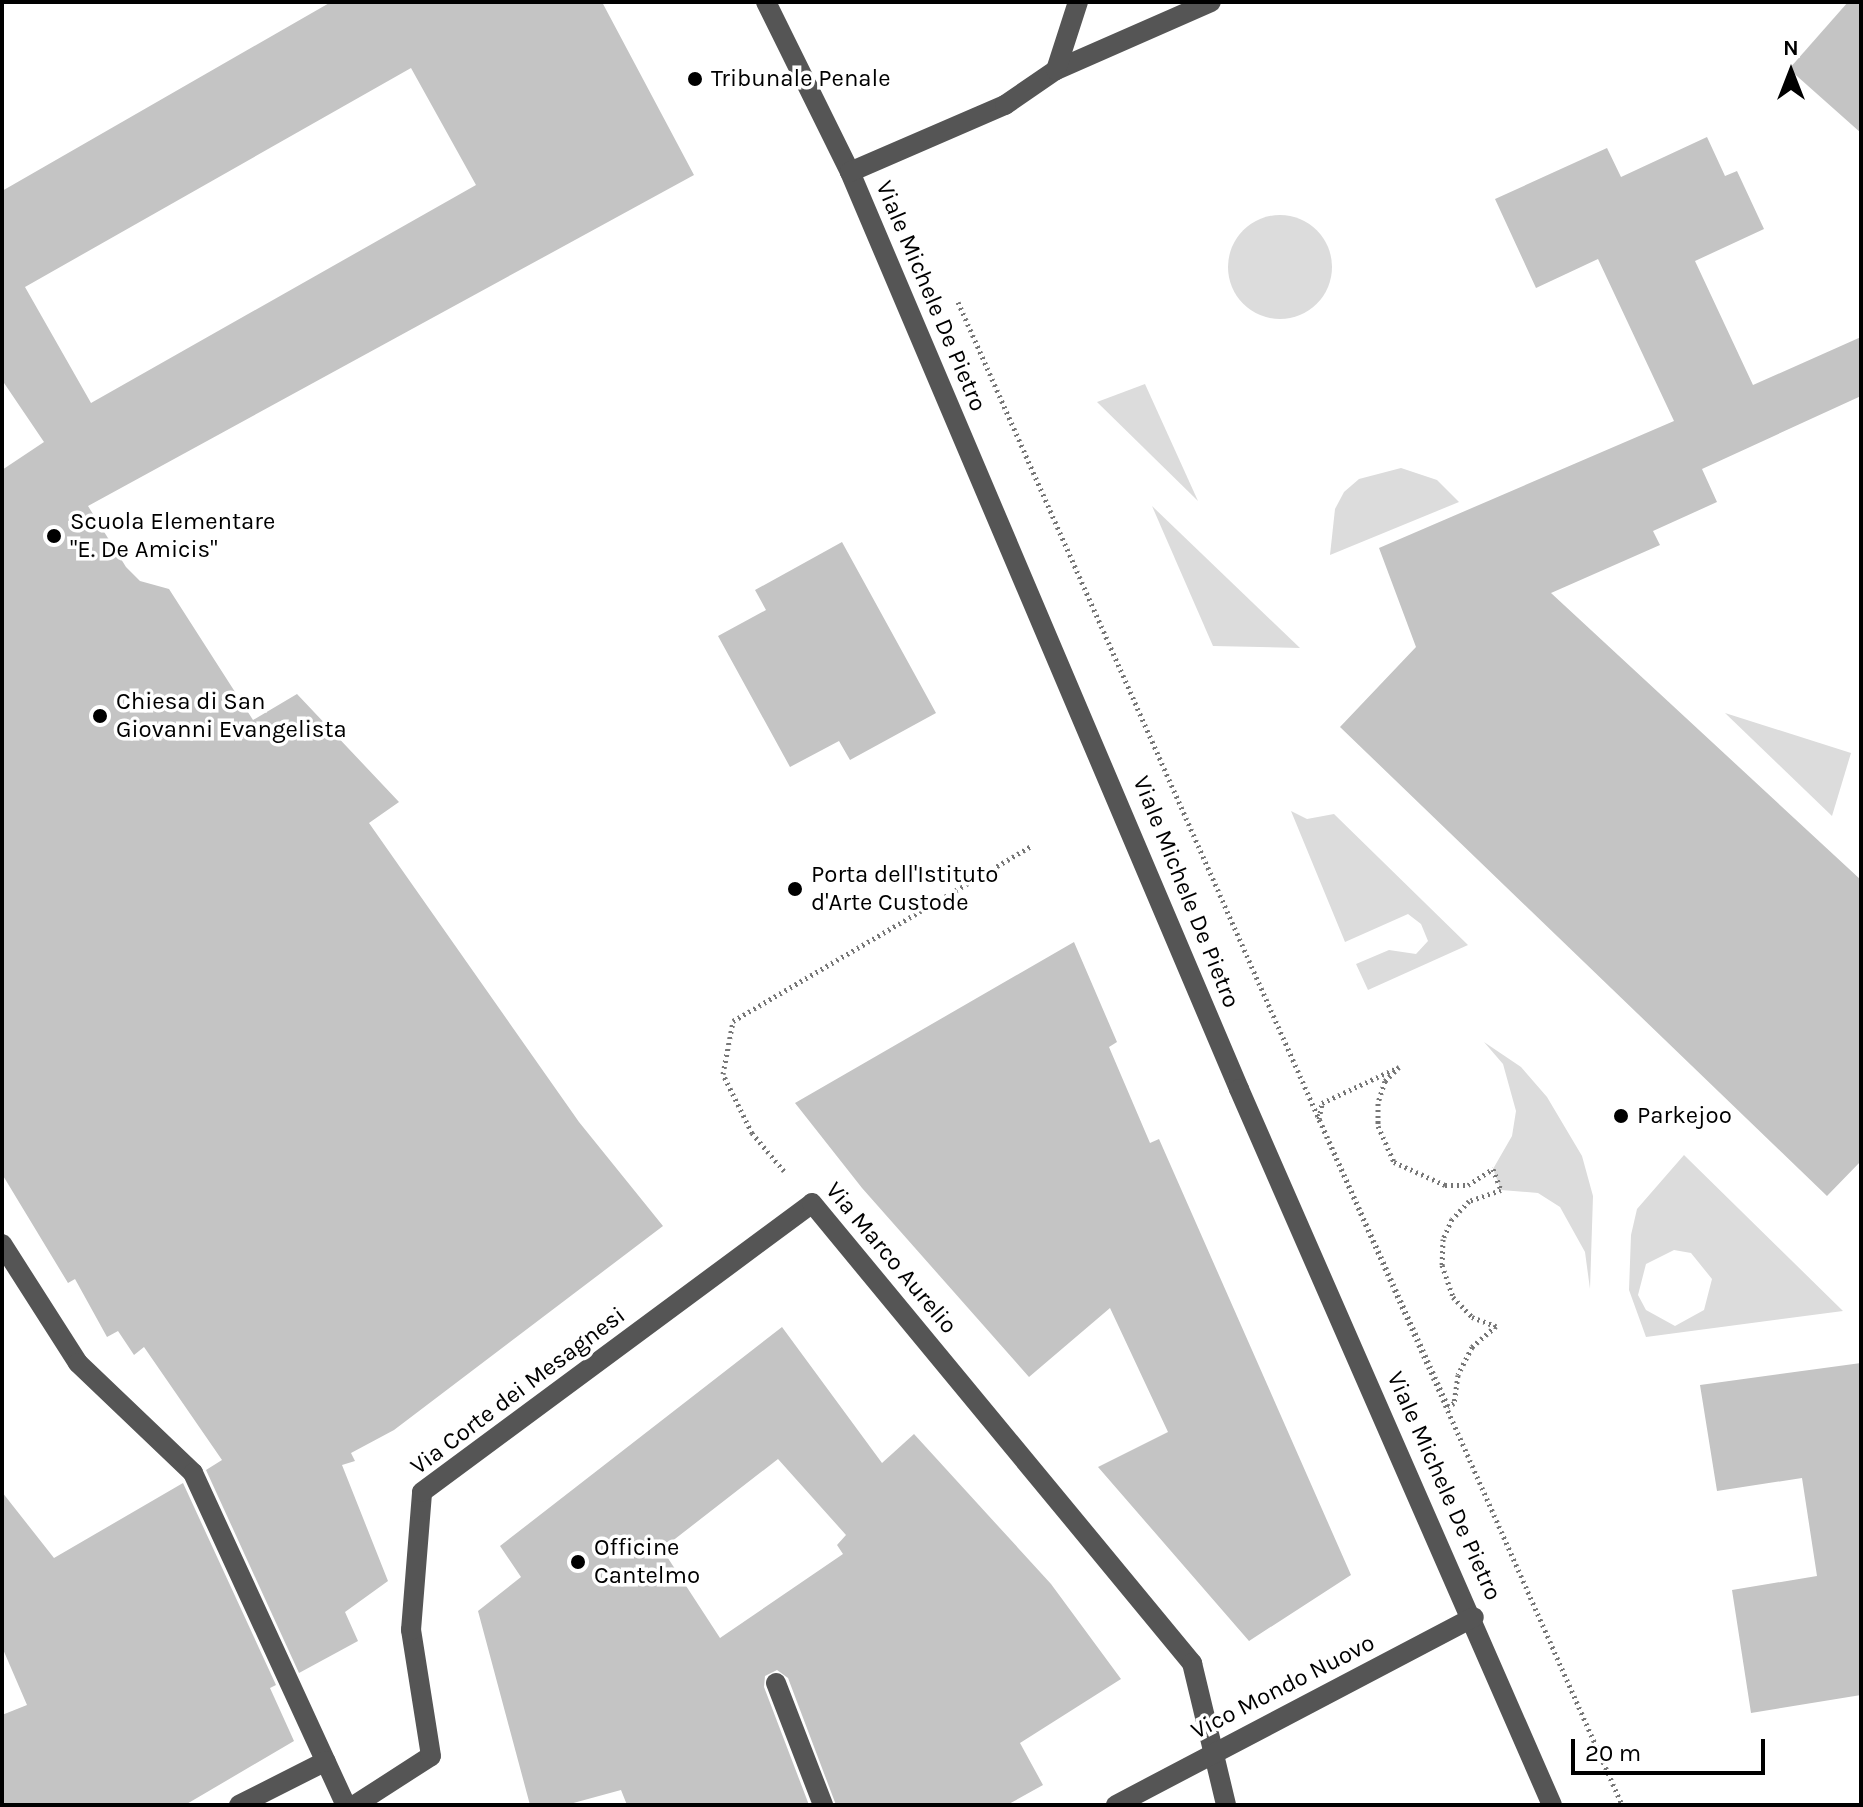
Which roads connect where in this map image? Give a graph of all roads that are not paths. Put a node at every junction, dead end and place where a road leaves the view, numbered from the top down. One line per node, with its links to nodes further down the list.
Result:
1 (766, 2): 5 (street, Viale Michele De Pietro)
2 (1078, 2): 4 (street)
3 (1211, 2): 4 (street)
4 (1056, 70): 5 (street)
5 (850, 172): 8 (street, Viale Michele De Pietro)
6 (812, 1203): 10 (street, Via Marco Aurelio); 14 (street, Via Corte dei Mesagnesi)
7 (2, 1244): 11 (street)
8 (1474, 1617): 10 (street, Vico Mondo Nuovo); 18 (street, Viale Michele De Pietro)
9 (776, 1683): 15 (street)
10 (1215, 1751): 16 (street, Vico Mondo Nuovo); 17 (street, Via Marco Aurelio)
11 (326, 1761): 12 (street); 13 (street)
12 (239, 1805)
13 (346, 1805)
14 (355, 1805)
15 (823, 1805)
16 (1116, 1805)
17 (1226, 1805)
18 (1552, 1805)

